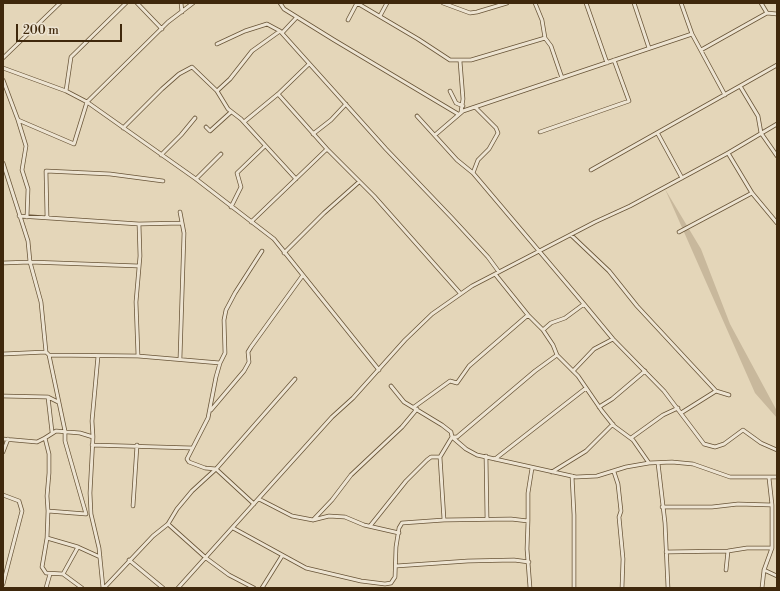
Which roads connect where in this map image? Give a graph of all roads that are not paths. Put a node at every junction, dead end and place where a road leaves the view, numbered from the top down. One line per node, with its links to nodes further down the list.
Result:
1 (60, 3): 30 (street)
2 (126, 3): 40 (street)
3 (137, 3): 23 (street)
4 (181, 3): 17 (street)
5 (193, 3): 17 (street)
6 (280, 3): 21 (street)
7 (357, 3): 20 (street); 22 (street)
8 (387, 3): 20 (street)
9 (443, 3): 16 (street)
10 (506, 3): 16 (street)
11 (535, 3): 26 (street)
12 (586, 3): 33 (street)
13 (634, 3): 28 (street)
14 (681, 3): 25 (street)
15 (761, 3): 18 (street)
16 (449, 4)
17 (182, 12): 23 (street)
18 (767, 13): 19 (street); 29 (street)
19 (777, 14)
20 (380, 16): 32 (street)
21 (297, 17): 24 (street); 50 (street)
22 (348, 20)
23 (162, 29): 45 (street)
24 (281, 32): 27 (street); 34 (street); 41 (street)
25 (692, 34): 28 (street); 29 (street)
26 (545, 38): 32 (street); 37 (street)
27 (217, 44)
28 (649, 48): 31 (street)
29 (701, 50): 44 (street)
30 (3, 58)
31 (614, 60): 33 (street); 58 (street)
32 (460, 61): 47 (street)
33 (607, 63): 37 (street)
34 (309, 64): 43 (street); 46 (street)
35 (777, 65): 39 (street)
36 (3, 68): 40 (street)
37 (562, 78): 48 (street)
38 (3, 80): 53 (street)
39 (740, 86): 44 (street); 59 (street)
40 (66, 91): 45 (street)
41 (217, 91): 49 (street); 57 (street)
42 (450, 91): 47 (street)
43 (278, 94): 54 (street); 60 (street)
44 (725, 95): 61 (street)
45 (87, 102): 53 (street); 57 (street)
46 (346, 104): 60 (street); 95 (street)
47 (463, 106): 50 (street)
48 (476, 108): 50 (street); 71 (street)
49 (231, 112): 54 (street); 56 (street)
50 (460, 113): 62 (street)
51 (417, 116): 62 (street)
52 (195, 118): 67 (street)
53 (18, 120): 81 (street)
54 (244, 122): 63 (street)
55 (777, 124): 59 (street)
56 (206, 127)
57 (123, 128): 67 (street)
58 (540, 132)
59 (761, 133): 65 (street); 68 (street)
60 (313, 134): 64 (street)
61 (658, 134): 70 (street); 72 (street)
62 (435, 135): 71 (street)
63 (265, 146): 74 (street); 78 (street)
64 (326, 149): 74 (street); 76 (street)
65 (728, 153): 72 (street); 77 (street)
66 (221, 154): 73 (street)
67 (161, 155): 73 (street)
68 (777, 156)
69 (3, 163): 80 (street)
70 (591, 170)
71 (473, 173): 89 (street)
72 (682, 178): 88 (street)
73 (196, 179): 78 (street)
74 (296, 180): 83 (street)
75 (163, 181): 82 (street)
76 (359, 182): 91 (street); 98 (street)
77 (752, 193): 84 (street); 87 (street)
78 (232, 207): 83 (street)
79 (180, 212): 86 (street)
80 (19, 216): 81 (street); 92 (street)
81 (27, 217): 82 (street)
82 (47, 217): 85 (street)
83 (251, 222): 91 (street)
84 (777, 223)
85 (139, 224): 86 (street); 94 (street)
86 (182, 224): 109 (street)
87 (679, 232)
88 (571, 234): 89 (street); 117 (street)
89 (540, 250): 95 (street); 99 (street)
90 (262, 251): 110 (street)
91 (284, 253): 97 (street)
92 (30, 262): 93 (street); 94 (street); 103 (street)
93 (3, 263)
94 (139, 266): 108 (street)
95 (499, 272): 96 (street)
96 (495, 274): 98 (street); 100 (street)
97 (303, 275): 111 (street); 125 (street)
98 (460, 293): 111 (street)
99 (584, 304): 101 (street); 102 (street)
100 (528, 315): 101 (street); 123 (street)
101 (543, 330): 106 (street)
102 (613, 339): 112 (street); 113 (street)
103 (46, 352): 104 (street); 105 (street)
104 (3, 354)
105 (49, 355): 107 (street); 121 (street)
106 (557, 355): 112 (street); 130 (street)
107 (98, 356): 108 (street); 131 (street)
108 (138, 356): 109 (street)
109 (180, 358): 110 (street)
110 (220, 363): 125 (street)
111 (379, 370): 155 (street)
112 (573, 371): 116 (street)
113 (644, 371): 122 (street); 124 (street)
114 (295, 379): 148 (street)
115 (391, 386): 123 (street)
116 (586, 388): 122 (street); 144 (street)
117 (716, 391): 118 (street); 126 (street)
118 (730, 395)
119 (3, 396): 120 (street)
120 (48, 396): 121 (street); 129 (street)
121 (58, 403): 128 (street)
122 (599, 407): 127 (street)
123 (415, 408): 130 (street); 164 (street)
124 (678, 408): 126 (street); 134 (street)
125 (210, 411): 139 (street)
126 (681, 412): 140 (street)
127 (613, 424): 134 (street); 149 (street)
128 (65, 430): 129 (street); 131 (street); 161 (street)
129 (52, 432): 133 (street)
130 (451, 432): 132 (street)
131 (93, 437): 137 (street)
132 (452, 437): 142 (street); 143 (street)
133 (45, 438): 136 (street); 160 (street)
134 (631, 438): 145 (street)
135 (3, 439): 136 (street)
136 (8, 439): 141 (street)
137 (92, 445): 138 (street); 162 (street)
138 (137, 446): 139 (street); 158 (street)
139 (192, 448): 148 (street)
140 (777, 450)
141 (3, 452)
142 (486, 456): 144 (street); 163 (street)
143 (440, 457): 165 (street); 168 (street)
144 (495, 459): 147 (street)
145 (649, 463): 146 (street); 150 (street)
146 (658, 463): 153 (street); 159 (street)
147 (532, 468): 149 (street); 166 (street)
148 (216, 469): 156 (street); 167 (street)
149 (552, 472): 151 (street)
150 (614, 472): 151 (street); 197 (street)
151 (572, 476): 196 (street)
152 (777, 477): 153 (street)
153 (769, 478): 157 (street)
154 (3, 495): 187 (street)
155 (259, 499): 156 (street); 164 (street)
156 (254, 504): 169 (street)
157 (772, 505): 159 (street); 173 (street)
158 (132, 506)
159 (662, 507): 175 (street)
160 (48, 511): 161 (street); 171 (street)
161 (86, 514): 162 (street)
162 (91, 514): 177 (street)
163 (486, 519): 165 (street); 166 (street)
164 (313, 520): 168 (street)
165 (444, 520): 170 (street)
166 (528, 521): 180 (street)
167 (168, 524): 178 (street); 179 (street)
168 (370, 526): 170 (street)
169 (233, 528): 176 (street); 178 (street)
170 (399, 533): 181 (street)
171 (46, 538): 172 (street); 184 (street)
172 (78, 547): 177 (street); 185 (street)
173 (772, 548): 174 (street); 183 (street)
174 (728, 551): 175 (street); 182 (street)
175 (666, 552): 198 (street)
176 (282, 556): 181 (street); 194 (street)
177 (100, 557): 190 (street)
178 (206, 558): 192 (street); 193 (street)
179 (130, 560): 190 (street); 191 (street)
180 (529, 562): 181 (street); 195 (street)
181 (396, 566)
182 (726, 570)
183 (764, 570): 186 (street); 199 (street)
184 (50, 574): 185 (street); 188 (street)
185 (63, 574): 189 (street)
186 (777, 576)
187 (3, 584)
188 (46, 588)
189 (82, 588)
190 (104, 588)
191 (163, 588)
192 (178, 588)
193 (254, 588)
194 (262, 588)
195 (530, 588)
196 (574, 588)
197 (622, 588)
198 (668, 588)
199 (762, 588)

